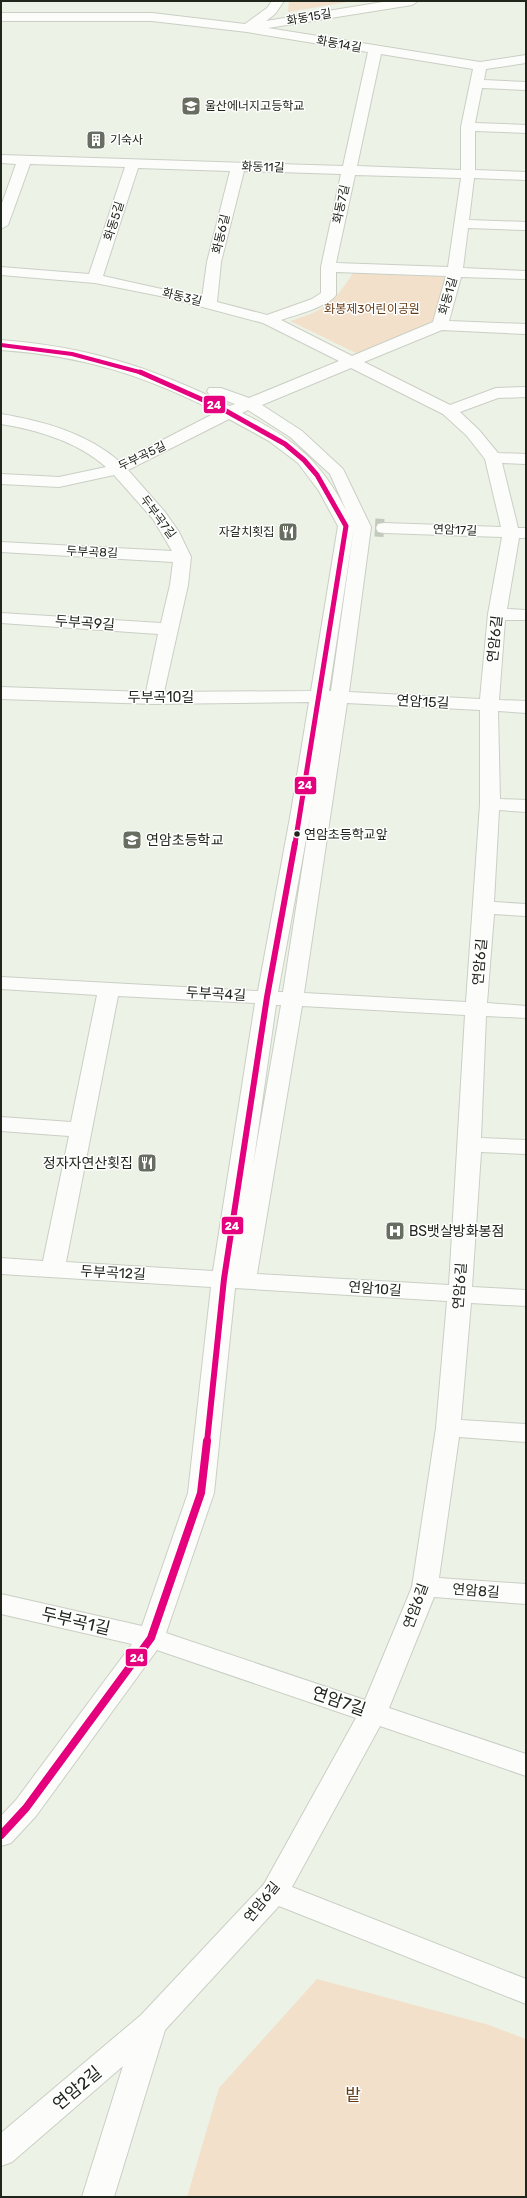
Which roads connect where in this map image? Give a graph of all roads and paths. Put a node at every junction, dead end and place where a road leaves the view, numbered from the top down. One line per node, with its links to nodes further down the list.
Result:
1 (278, 1): 6 (street, 화동15길)
2 (412, 1): 6 (street, 화동15길)
3 (161, 6): 5 (street)
4 (1, 17): 5 (street, 화동14길)
5 (152, 17): 6 (street, 화동14길)
6 (247, 28): 7 (street, 화동14길)
7 (374, 50): 9 (street, 화동14길); 18 (street, 화동7길)
8 (526, 59): 9 (street, 화동14길)
9 (480, 66): 10 (street, 화동1길)
10 (477, 84): 11 (street); 12 (street, 화동1길)
11 (526, 86)
12 (468, 127): 13 (street); 19 (street, 화동1길)
13 (526, 129)
14 (1, 159): 15 (street, 화동11길)
15 (25, 159): 16 (street, 화동11길); 22 (street)
16 (132, 163): 17 (street, 화동11길); 28 (street, 화동5길)
17 (238, 166): 18 (street, 화동11길); 29 (street, 화동6길)
18 (349, 170): 19 (street, 화동11길); 24 (street, 화동7길)
19 (468, 174): 20 (street, 화동11길); 21 (street, 화동1길)
20 (526, 176)
21 (461, 224): 23 (street); 26 (street, 화동1길)
22 (1, 225)
23 (526, 226)
24 (328, 267): 26 (street); 30 (street, 화동7길)
25 (1, 271): 28 (street, 화동3길)
26 (455, 272): 27 (street); 31 (street, 화동1길)
27 (526, 275)
28 (95, 279): 29 (street, 화동3길)
29 (209, 304): 30 (street, 화동3길)
30 (268, 320): 35 (street, 화동3길)
31 (440, 325): 32 (street); 35 (street, 화동1길)
32 (526, 329)
33 (1, 338): 37 (street)
34 (1, 345): 39 (street)
35 (353, 362): 37 (street, 화동1길); 38 (street, 연암6길)
36 (526, 392): 38 (street)
37 (250, 404): 39 (street, 화동1길); 54 (street)
38 (449, 411): 41 (street, 연암6길)
39 (230, 412): 43 (street, 두부곡5길); 54 (street)
40 (1, 419): 43 (street, 두부곡7길)
41 (493, 458): 42 (street); 46 (street, 연암6길)
42 (526, 459)
43 (118, 469): 44 (street, 두부곡5길); 48 (street, 두부곡7길)
44 (1, 479)
45 (384, 528): 46 (street, 연암17길)
46 (519, 533): 49 (street, 연암6길)
47 (1, 547): 48 (street, 두부곡8길)
48 (182, 557): 52 (street)
49 (497, 614): 50 (street); 56 (street, 연암6길)
50 (526, 615)
51 (1, 618): 52 (street, 두부곡9길)
52 (169, 629): 55 (street)
53 (1, 692): 55 (street, 두부곡10길)
54 (330, 696): 55 (street, 두부곡10길); 56 (street, 연암15길); 64 (street); 65 (street)
55 (154, 698)
56 (489, 706): 57 (street, 연암15길); 58 (street, 연암6길)
57 (526, 707)
58 (490, 804): 59 (street); 60 (street, 연암6길)
59 (526, 806)
60 (484, 907): 61 (street); 66 (street, 연암6길)
61 (526, 910)
62 (1, 983): 63 (street, 두부곡4길)
63 (109, 989): 64 (street, 두부곡4길); 69 (street)
64 (267, 997): 65 (street, 두부곡4길); 74 (street)
65 (293, 998): 66 (street, 두부곡4길); 74 (street)
66 (476, 1008): 67 (street, 두부곡4길); 70 (street, 연암6길)
67 (526, 1012)
68 (1, 1124): 69 (street)
69 (80, 1130): 73 (street)
70 (470, 1144): 71 (street); 75 (street, 연암6길)
71 (526, 1147)
72 (1, 1266): 73 (street, 두부곡12길)
73 (53, 1270): 74 (street, 두부곡12길)
74 (234, 1279): 75 (street, 연암10길); 82 (street)
75 (460, 1294): 76 (street, 연암10길); 77 (street, 연암6길)
76 (526, 1298)
77 (448, 1428): 78 (street); 79 (street, 연암6길)
78 (526, 1433)
79 (425, 1587): 80 (street, 연암8길); 83 (street, 연암6길)
80 (526, 1594)
81 (1, 1604): 82 (street, 두부곡1길)
82 (151, 1638): 83 (street, 연암7길); 85 (street)
83 (373, 1713): 84 (street, 연암7길); 86 (street, 연암6길)
84 (526, 1765)
85 (1, 1835)
86 (274, 1892): 87 (street); 88 (street, 연암6길)
87 (526, 1992)
88 (152, 2024): 89 (street, 연암2길); 90 (street, 연암6길)
89 (1, 2152)
90 (98, 2197)

